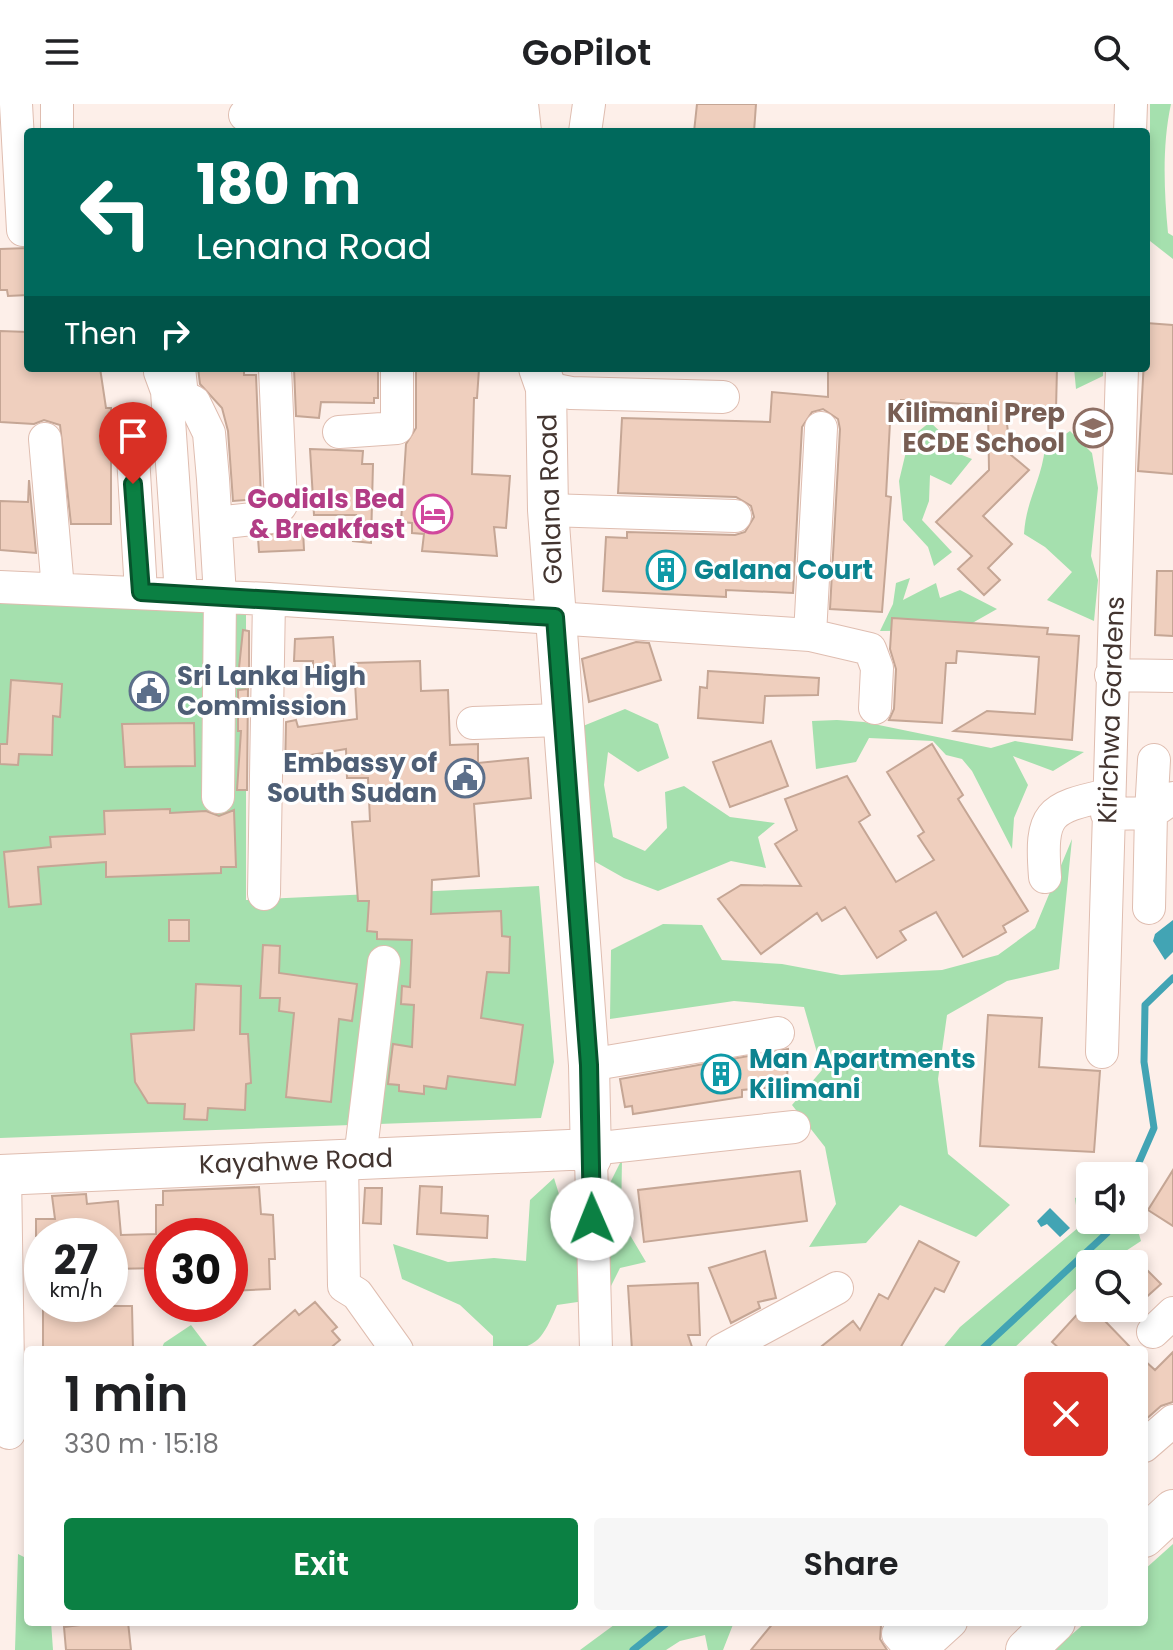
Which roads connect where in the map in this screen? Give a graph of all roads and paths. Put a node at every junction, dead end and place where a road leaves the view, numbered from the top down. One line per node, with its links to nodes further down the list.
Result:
1 (16, 104): 12 (street)
2 (57, 104): 9 (street)
3 (589, 104): 10 (street)
4 (1131, 104): 11 (street)
5 (245, 115): 7 (street)
6 (520, 118): 8 (street)
7 (366, 124): 8 (street)
8 (468, 124)
9 (57, 128)
10 (586, 128)
11 (1130, 128)
12 (23, 230)
13 (160, 372): 30 (street)
14 (179, 372): 26 (street)
15 (275, 372): 26 (street)
16 (397, 372): 22 (street)
17 (1122, 372): 35 (street, Kirichwa Gardens)
18 (542, 378): 19 (street); 24 (main road, Galana Road)
19 (723, 397)
20 (131, 422): 29 (street)
21 (821, 428): 34 (street)
22 (339, 432)
23 (45, 439): 28 (street)
24 (548, 510): 25 (street); 33 (main road, Galana Road)
25 (735, 516)
26 (216, 523): 31 (street)
27 (0, 587): 28 (street)
28 (58, 589): 29 (street)
29 (141, 592): 30 (street)
30 (181, 594): 31 (street)
31 (220, 596): 32 (street); 41 (street)
32 (269, 599): 33 (street); 45 (street)
33 (555, 617): 34 (street); 38 (main road, Galana Road)
34 (810, 635): 37 (street)
35 (1111, 675): 36 (street); 42 (street, Kirichwa Gardens)
36 (1173, 676)
37 (875, 708)
38 (561, 720): 39 (street); 50 (main road, Galana Road)
39 (473, 723)
40 (1154, 760): 43 (street)
41 (218, 797)
42 (1108, 805): 43 (street); 44 (street); 49 (street, Kirichwa Gardens)
43 (1162, 806): 46 (street)
44 (1045, 877)
45 (264, 894)
46 (1149, 908)
47 (384, 962): 53 (street)
48 (778, 1033): 50 (street)
49 (1102, 1052)
50 (589, 1065): 52 (main road, Galana Road)
51 (794, 1127): 52 (street)
52 (591, 1154): 53 (main road, Kayahwe Road); 57 (street, Galana Road)
53 (351, 1159): 54 (main road, Kayahwe Road); 56 (street)
54 (2, 1174): 60 (street)
55 (837, 1288): 58 (street)
56 (394, 1346)
57 (596, 1346)
58 (729, 1346)
59 (1173, 1421): 61 (street)
60 (9, 1433)
61 (1148, 1443)
62 (1173, 1510): 63 (main road)
63 (1148, 1533)
64 (905, 1626): 66 (street)
65 (947, 1626): 67 (street)
66 (912, 1650)
67 (920, 1650)

